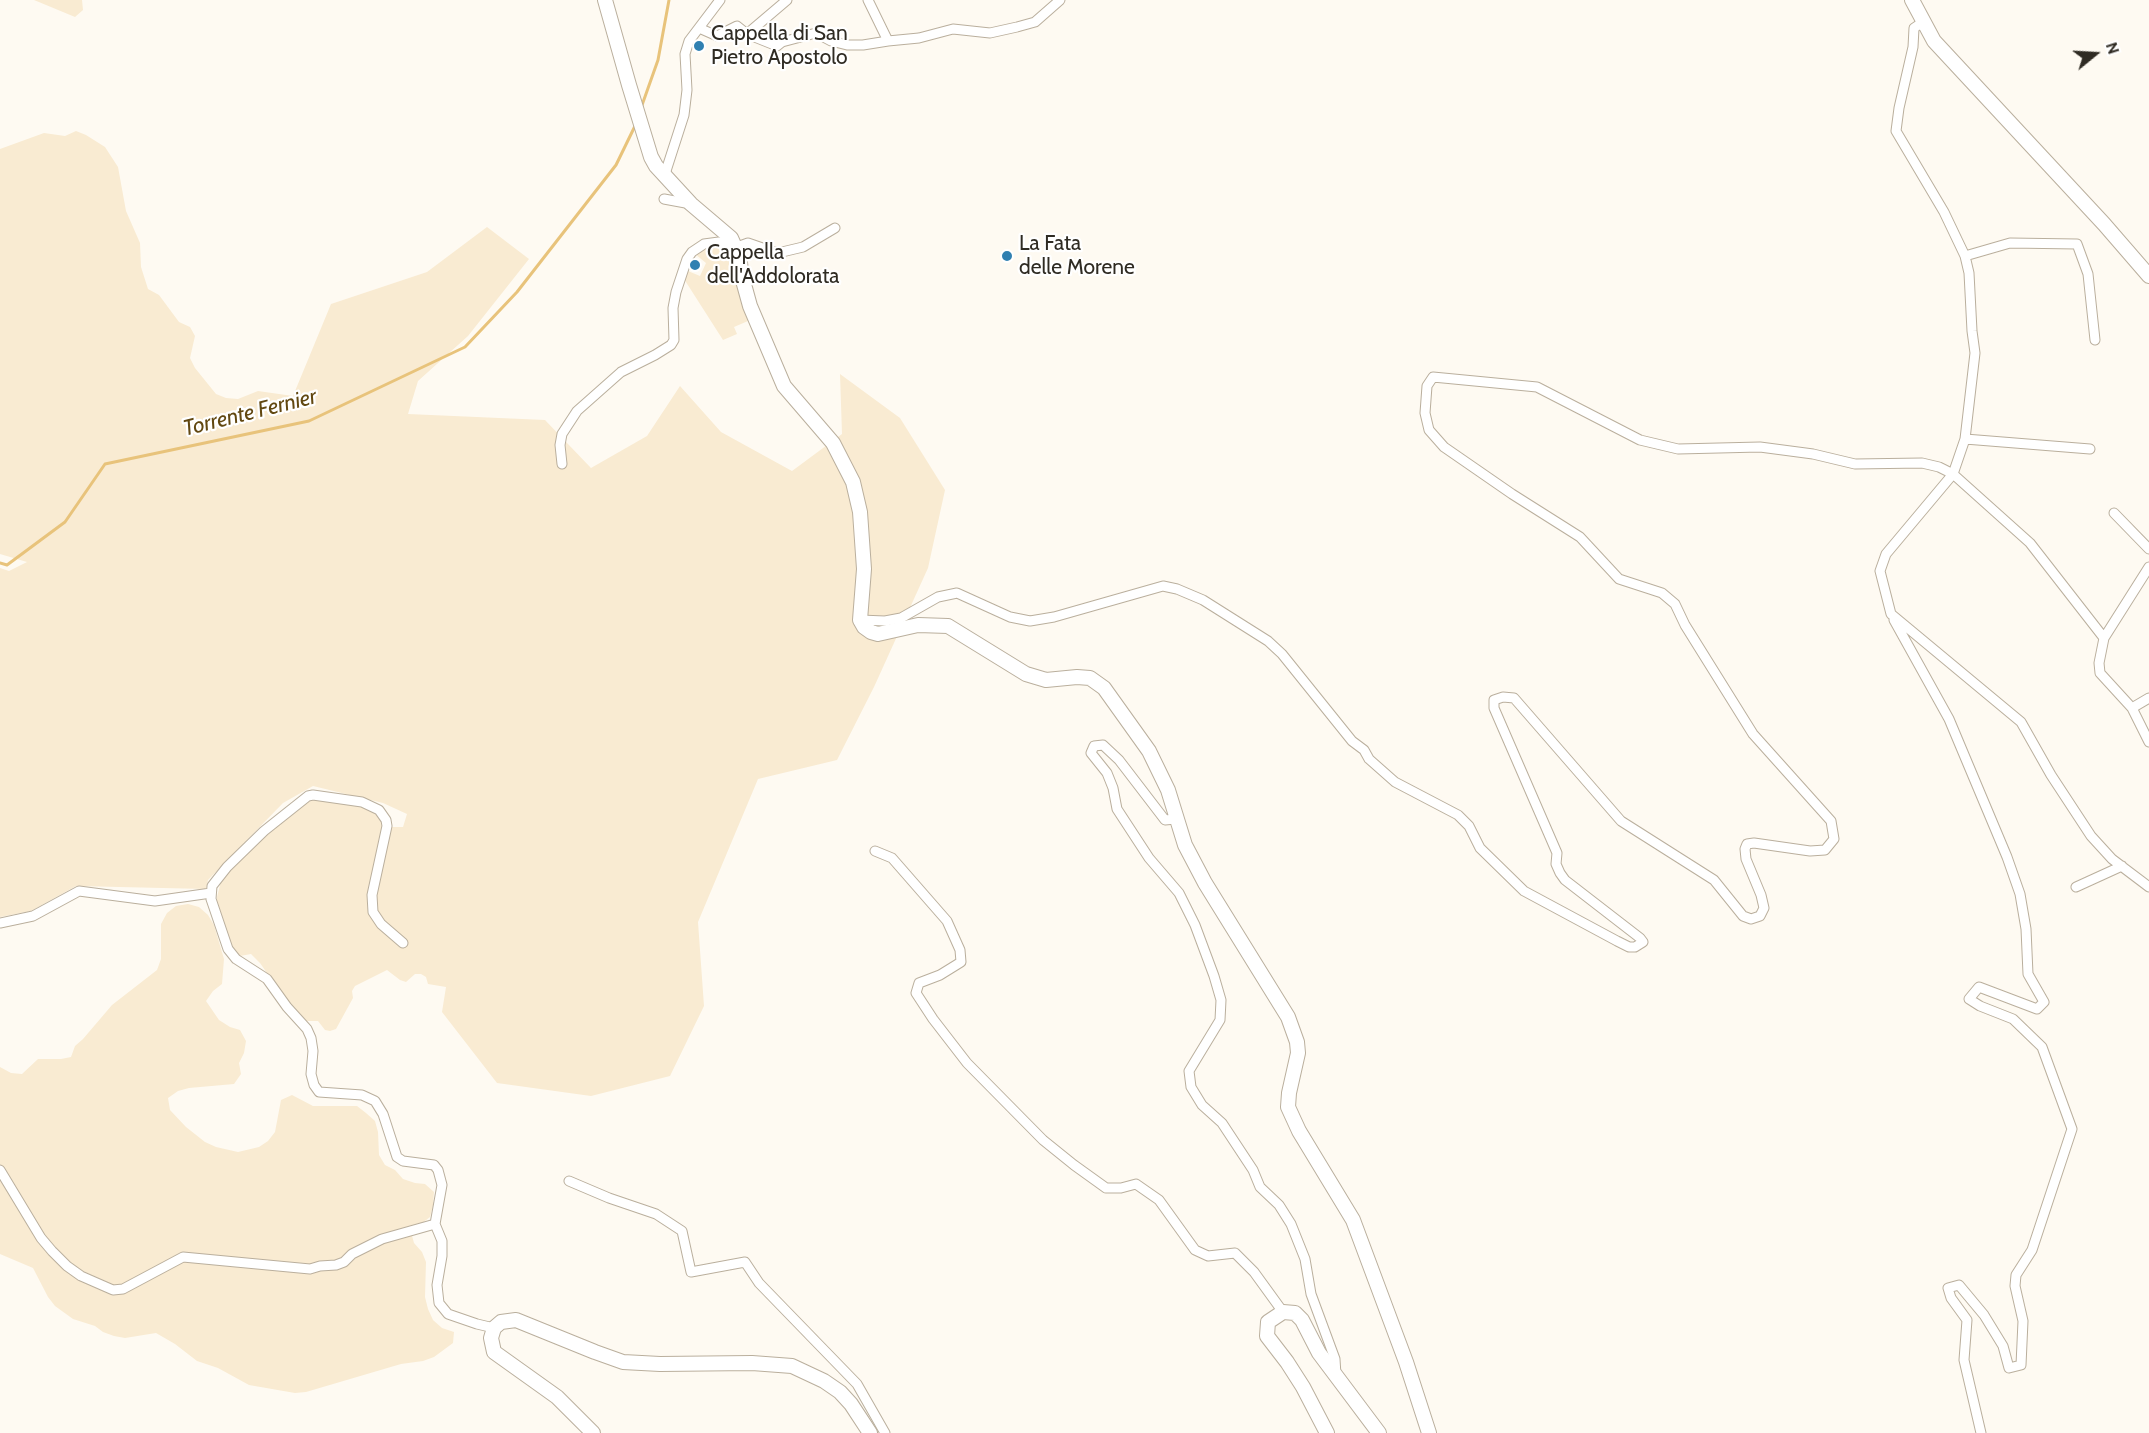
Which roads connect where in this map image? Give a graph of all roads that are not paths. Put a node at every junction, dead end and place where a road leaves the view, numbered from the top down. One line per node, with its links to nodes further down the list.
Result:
1 (606, 0): 11 (street)
2 (720, 0): 8 (street)
3 (787, 0): 9 (street)
4 (868, 0): 10 (street)
5 (1060, 0): 10 (street)
6 (1912, 0): 7 (street)
7 (1923, 22): 16 (street); 17 (street)
8 (699, 28): 9 (street); 11 (street)
9 (747, 34): 10 (street)
10 (888, 41)
11 (664, 177): 13 (street)
12 (664, 199): 13 (street)
13 (691, 204): 15 (street)
14 (835, 228): 15 (street)
15 (737, 247): 18 (street)
16 (1965, 256): 19 (street); 20 (street)
17 (2149, 276)
18 (742, 277): 22 (street); 28 (street)
19 (2096, 340)
20 (1965, 440): 21 (street); 23 (street)
21 (2090, 449)
22 (562, 464)
23 (1953, 474): 27 (street); 28 (street); 29 (street)
24 (2114, 513): 25 (street)
25 (2149, 549)
26 (2149, 567): 29 (street)
27 (1891, 614): 35 (street); 53 (street)
28 (860, 620): 33 (street)
29 (2104, 638): 31 (street)
30 (2149, 698): 31 (street)
31 (2132, 708): 32 (street)
32 (2149, 742)
33 (1176, 819): 46 (street); 52 (street)
34 (875, 851): 44 (street)
35 (2122, 866): 36 (street); 37 (street)
36 (2076, 887)
37 (2149, 887)
38 (211, 893): 39 (street); 40 (street); 43 (street)
39 (0, 923)
40 (403, 943)
41 (0, 1170): 43 (street)
42 (569, 1181): 49 (street)
43 (435, 1224): 45 (street)
44 (1283, 1312): 46 (street); 50 (street)
45 (494, 1328): 47 (street); 48 (street)
46 (1336, 1378): 51 (street)
47 (593, 1433)
48 (870, 1433)
49 (885, 1433)
50 (1328, 1433)
51 (1379, 1433)
52 (1429, 1433)
53 (1981, 1433)

